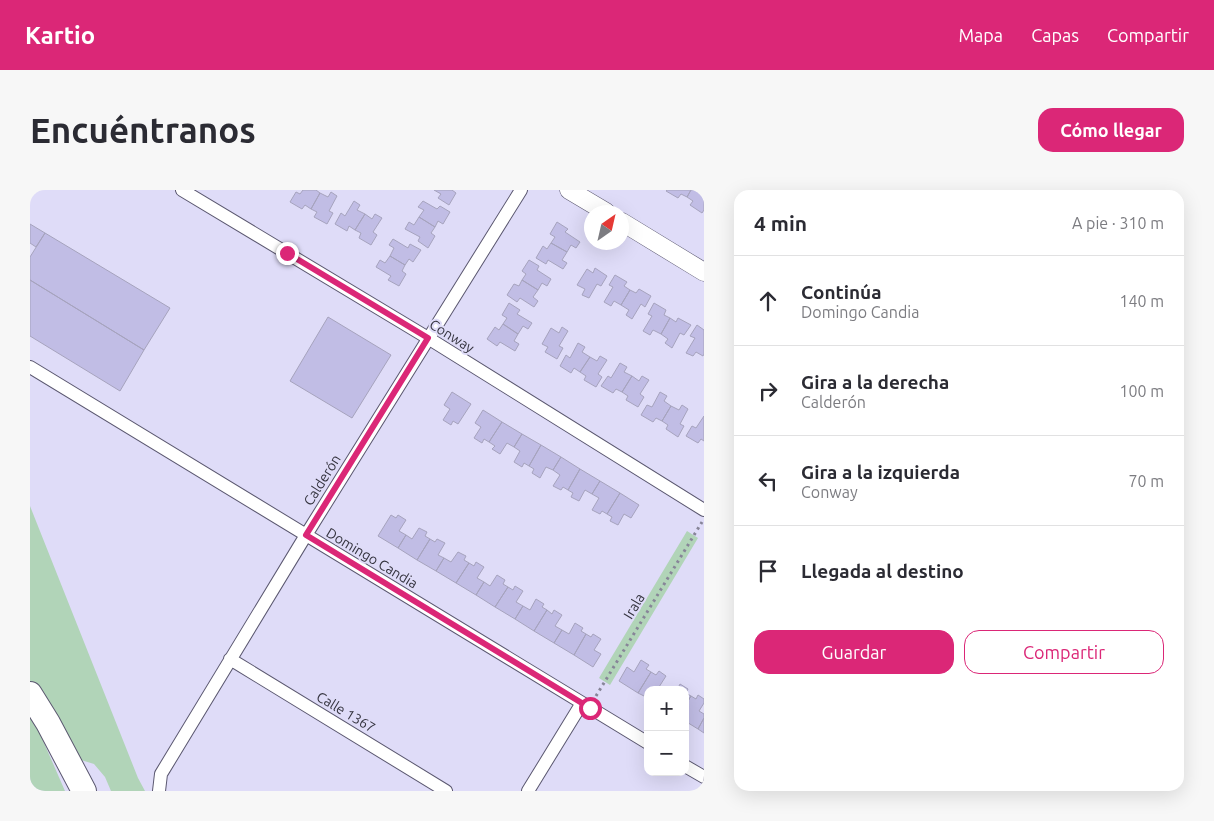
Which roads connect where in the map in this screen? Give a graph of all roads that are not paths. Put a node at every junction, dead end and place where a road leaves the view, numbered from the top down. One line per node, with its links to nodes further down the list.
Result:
1 (182, 190): 7 (street, Conway)
2 (521, 190): 7 (street, Calderón)
3 (569, 190): 4 (street)
4 (594, 205)
5 (629, 226): 6 (street)
6 (704, 272)
7 (428, 338): 9 (street, Conway); 10 (street, Calderón)
8 (30, 367): 10 (street, Domingo Candia)
9 (704, 510)
10 (306, 535): 11 (street, Calderón); 13 (street, Domingo Candia)
11 (230, 659): 20 (street, Calderón); 21 (street, Calle 1367)
12 (30, 694): 19 (highway)
13 (586, 705): 15 (street, Domingo Candia); 22 (street)
14 (30, 710): 18 (highway)
15 (644, 741)
16 (689, 768): 17 (street)
17 (704, 777)
18 (65, 791)
19 (84, 791)
20 (159, 791)
21 (446, 791)
22 (528, 791)

